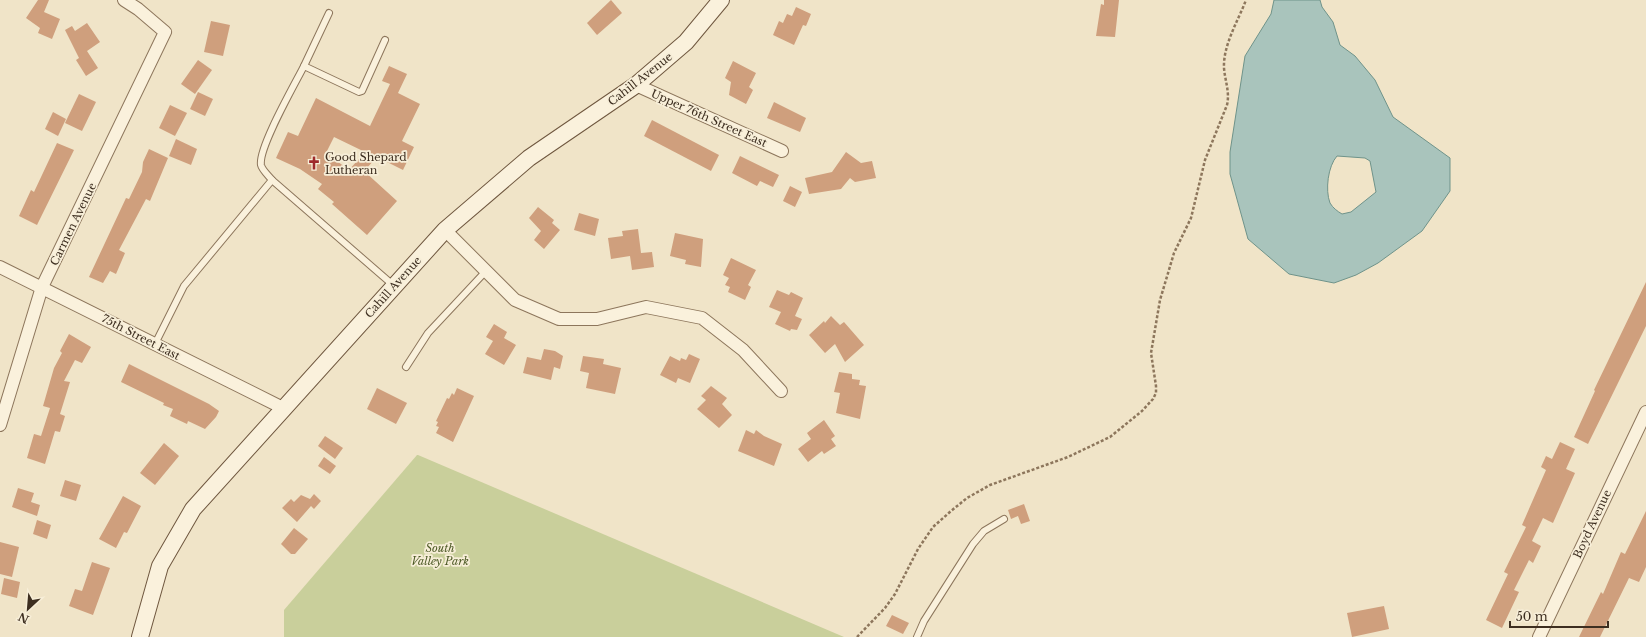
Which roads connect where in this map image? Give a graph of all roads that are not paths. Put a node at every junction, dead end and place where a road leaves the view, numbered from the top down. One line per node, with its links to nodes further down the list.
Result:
1 (124, 0): 13 (street, Carmen Avenue)
2 (721, 0): 6 (street, Cahill Avenue)
3 (329, 13): 5 (lane)
4 (385, 40): 5 (lane)
5 (304, 66): 8 (lane)
6 (636, 85): 7 (street, Upper 76th Street East); 9 (street, Cahill Avenue)
7 (782, 151)
8 (272, 180): 12 (lane); 14 (lane)
9 (445, 230): 11 (street); 12 (street, Cahill Avenue)
10 (0, 267): 13 (street, 75th Street East)
11 (486, 271): 15 (lane); 16 (street)
12 (394, 286): 17 (street, Cahill Avenue)
13 (42, 287): 14 (street, 75th Street East); 19 (street, Carmen Avenue)
14 (156, 344): 17 (street, 75th Street East)
15 (406, 367)
16 (781, 391)
17 (283, 408): 21 (street, Cahill Avenue)
18 (1646, 412): 23 (street, Boyd Avenue)
19 (0, 424)
20 (1004, 519): 22 (lane)
21 (140, 637)
22 (917, 637)
23 (1539, 637)

